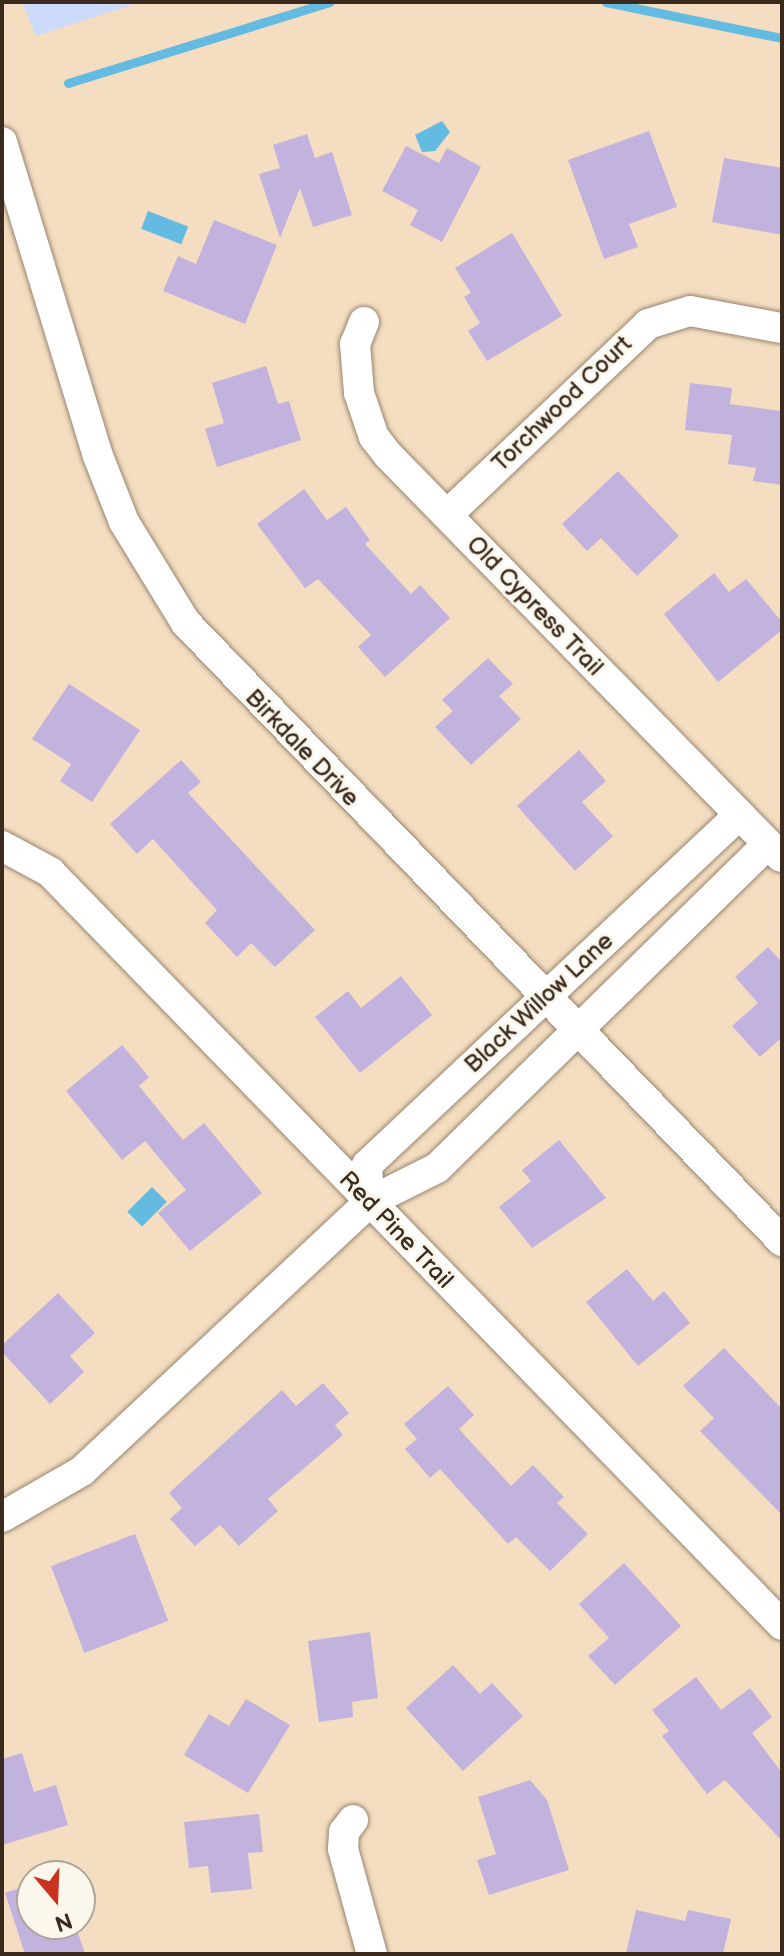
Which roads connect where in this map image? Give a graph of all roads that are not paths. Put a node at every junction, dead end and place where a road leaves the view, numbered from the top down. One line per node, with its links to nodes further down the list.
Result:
1 (2, 142): 8 (street, Birkdale Drive)
2 (364, 322): 4 (street, Old Cypress Trail)
3 (782, 328): 4 (street, Torchwood Court)
4 (447, 515): 5 (street, Old Cypress Trail)
5 (739, 815): 7 (street, Old Cypress Trail); 8 (street, Black Willow Lane)
6 (2, 846): 10 (street, Red Pine Trail)
7 (775, 851): 9 (street, Black Willow Lane)
8 (545, 998): 9 (street, Birkdale Drive); 10 (street, Black Willow Lane)
9 (575, 1029): 10 (street, Black Willow Lane); 11 (street, Birkdale Drive)
10 (369, 1202): 12 (street, Black Willow Lane); 13 (street, Red Pine Trail)
11 (782, 1241)
12 (2, 1517)
13 (782, 1625)
14 (353, 1820): 15 (street)
15 (372, 1954)

